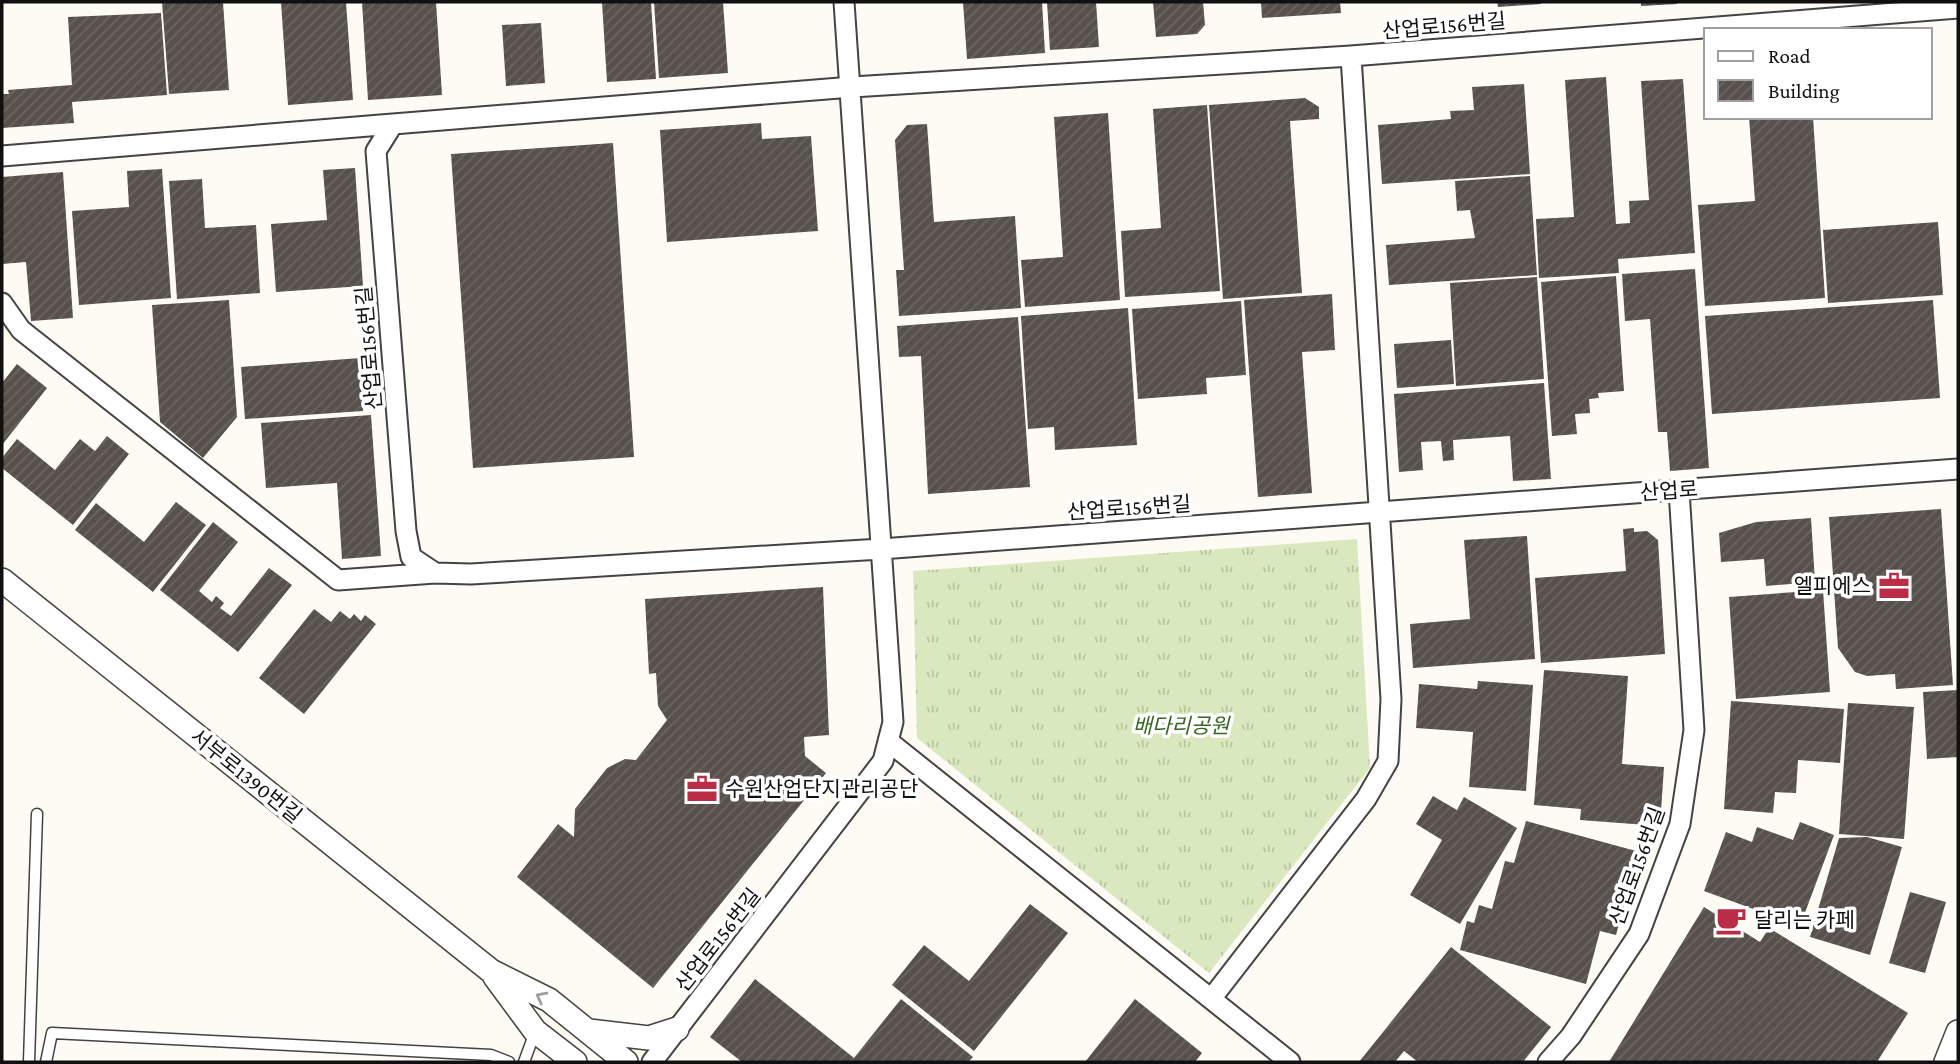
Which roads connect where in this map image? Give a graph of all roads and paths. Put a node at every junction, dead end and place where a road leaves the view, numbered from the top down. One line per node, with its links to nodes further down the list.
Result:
1 (844, 2): 6 (street)
2 (1958, 8): 4 (street, 산업로156번길)
3 (1704, 28): 5 (street, 산업로156번길)
4 (1705, 28)
5 (1351, 56): 6 (street, 산업로156번길); 12 (street)
6 (852, 87): 7 (street, 산업로156번길); 13 (street, 산업로156번길)
7 (393, 124): 8 (street); 14 (street, 산업로156번길)
8 (2, 156)
9 (2, 303): 14 (street)
10 (1958, 469): 11 (street, 산업로)
11 (1679, 490): 12 (street, 산업로); 33 (street, 산업로156번길)
12 (1379, 512): 13 (street, 산업로156번길); 19 (street)
13 (881, 549): 14 (street, 산업로156번길); 16 (street, 산업로156번길)
14 (435, 573)
15 (2, 580): 18 (street, 서부로1390번길)
16 (888, 741): 19 (street); 20 (street, 산업로156번길)
17 (37, 814): 24 (lane)
18 (491, 971): 21 (street, 서부로1390번길, one-way to 18); 22 (street, 서부로1390번길)
19 (1210, 999): 32 (street)
20 (677, 1029): 21 (street); 30 (street, 산업로156번길); 31 (street)
21 (586, 1030): 29 (street, 서부로1390번길)
22 (535, 1031): 27 (lane); 28 (street, 서부로1390번길)
23 (1958, 1032): 34 (street)
24 (29, 1062)
25 (46, 1062): 26 (lane)
26 (509, 1062)
27 (524, 1062)
28 (575, 1062)
29 (626, 1062)
30 (652, 1062)
31 (673, 1062)
32 (1290, 1062)
33 (1548, 1062)
34 (1946, 1062)

